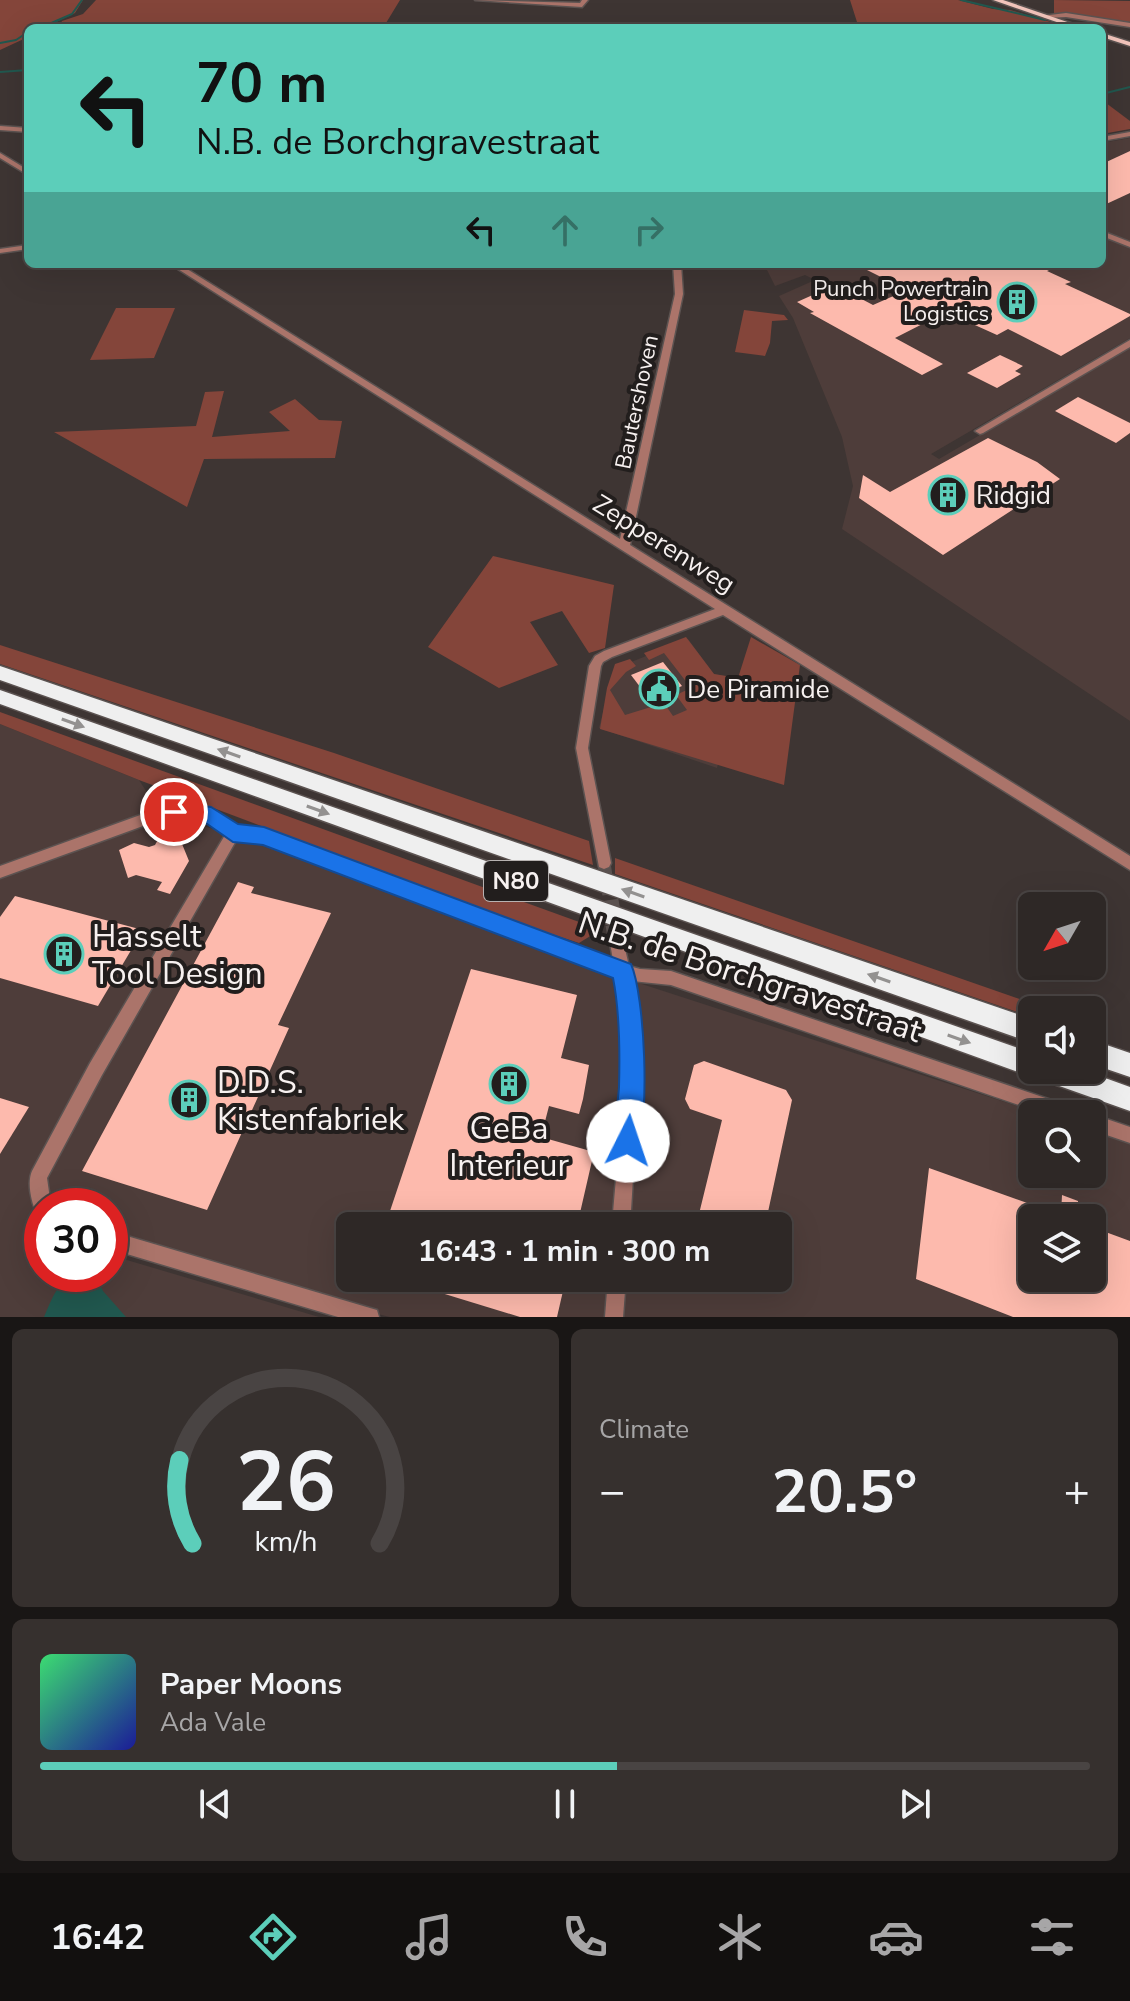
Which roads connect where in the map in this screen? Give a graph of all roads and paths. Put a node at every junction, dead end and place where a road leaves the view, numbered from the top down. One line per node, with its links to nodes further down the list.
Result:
1 (478, 0): 3 (street)
2 (996, 0): 4 (main road)
3 (583, 3)
4 (1045, 16): 5 (main road); 6 (street)
5 (1069, 24)
6 (1130, 25)
7 (1106, 36): 8 (main road)
8 (1130, 44)
9 (0, 128): 10 (street)
10 (24, 130)
11 (1130, 134): 12 (street)
12 (1106, 138)
13 (0, 155): 14 (street)
14 (24, 170)
15 (1106, 235): 16 (street)
16 (1130, 245)
17 (24, 248): 18 (street)
18 (0, 251)
19 (180, 268): 23 (street, Zepperenweg)
20 (677, 268): 23 (street, Bautershoven)
21 (1130, 343): 22 (street)
22 (980, 431)
23 (624, 547): 24 (street, Zepperenweg)
24 (724, 610): 28 (street); 29 (street, Zepperenweg)
25 (0, 673): 33 (highway, N80, one-way to 25)
26 (0, 697): 35 (highway, N80, one-way to 35)
27 (233, 833): 30 (street, N.B. de Borchgravestraat); 32 (street, N.B. de Borchgravestraat); 42 (street)
28 (604, 863)
29 (1130, 864)
30 (0, 872)
31 (616, 937): 32 (street)
32 (623, 971): 39 (street, N.B. de Borchgravestraat); 43 (street)
33 (1018, 1026)
34 (1106, 1057): 36 (highway)
35 (1018, 1060)
36 (1130, 1065)
37 (1088, 1084): 38 (highway)
38 (1130, 1099)
39 (1028, 1100)
40 (1106, 1127): 41 (street)
41 (1130, 1135)
42 (40, 1188)
43 (622, 1212)
44 (128, 1245): 46 (street)
45 (616, 1292): 47 (street)
46 (370, 1317)
47 (614, 1317)

